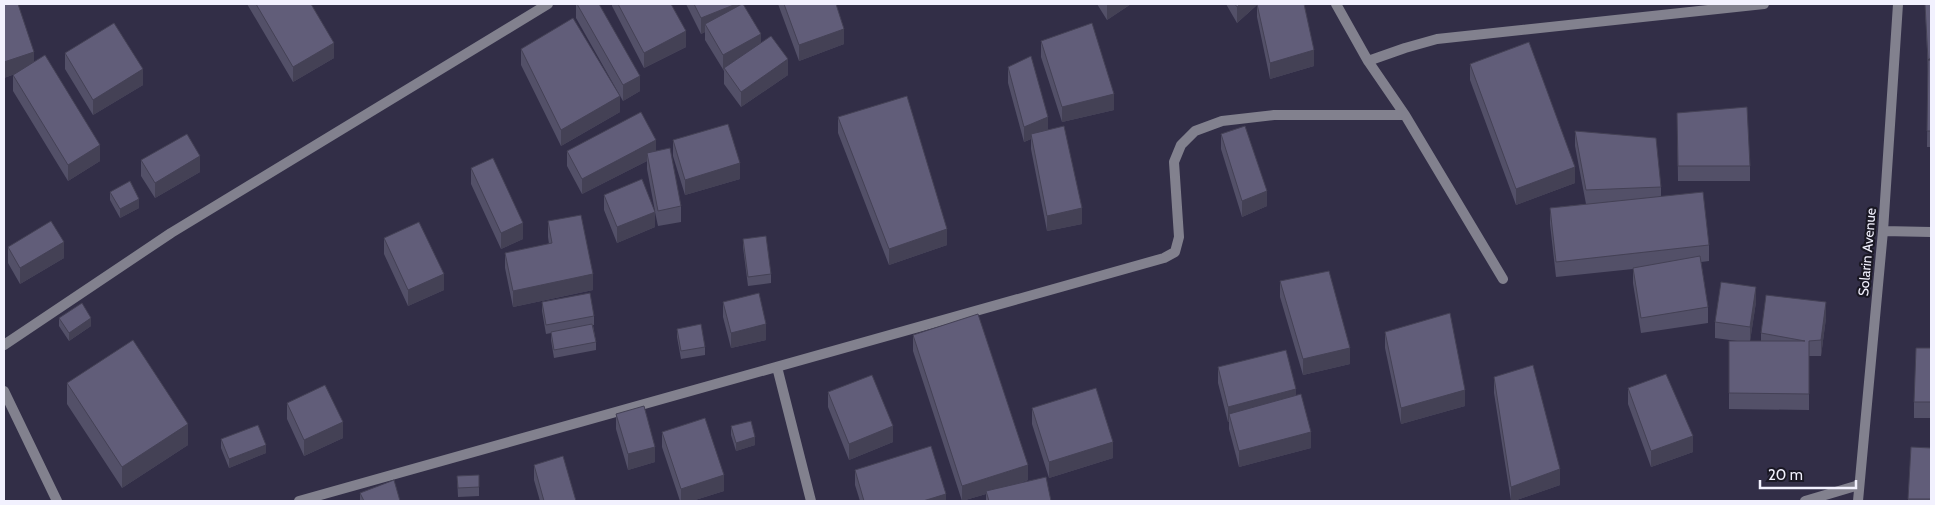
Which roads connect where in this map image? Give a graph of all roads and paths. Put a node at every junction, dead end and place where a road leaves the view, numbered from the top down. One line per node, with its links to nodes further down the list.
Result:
1 (548, 4): 10 (street)
2 (1336, 4): 5 (street)
3 (1764, 4): 5 (street)
4 (1898, 4): 7 (street, Solarin Avenue)
5 (1368, 61): 6 (street)
6 (1405, 115): 9 (street); 11 (street)
7 (1883, 231): 8 (street); 13 (street, Solarin Avenue)
8 (1931, 232)
9 (1503, 280)
10 (4, 345)
11 (777, 367): 15 (street); 16 (street)
12 (4, 392): 14 (street)
13 (1859, 485): 17 (street); 18 (street, Solarin Avenue)
14 (57, 501)
15 (299, 501)
16 (811, 501)
17 (1805, 501)
18 (1858, 501)

